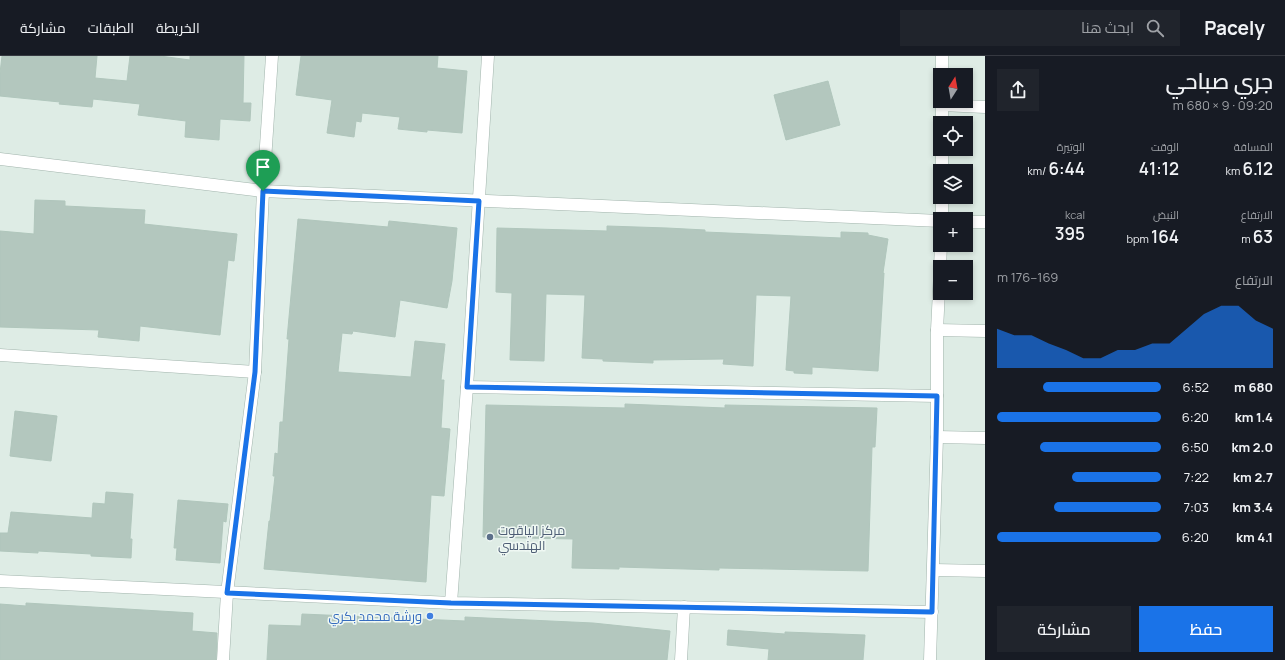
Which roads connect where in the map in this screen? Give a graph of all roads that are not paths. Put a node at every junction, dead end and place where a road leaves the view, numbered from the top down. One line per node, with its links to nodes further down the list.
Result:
1 (272, 56): 8 (street)
2 (488, 56): 9 (street)
3 (942, 56): 4 (street)
4 (942, 68)
5 (973, 106): 6 (street)
6 (985, 107)
7 (0, 159): 8 (street)
8 (263, 191): 9 (street); 17 (street)
9 (479, 201): 10 (street); 18 (street)
10 (933, 220)
11 (973, 222): 12 (street)
12 (985, 222)
13 (939, 300): 14 (street)
14 (938, 330): 15 (street); 19 (street)
15 (985, 331)
16 (0, 355): 17 (street)
17 (255, 372): 25 (street)
18 (467, 387): 19 (street); 26 (street)
19 (937, 396): 20 (street)
20 (937, 437): 21 (street); 22 (street)
21 (985, 438)
22 (934, 570): 23 (street); 28 (street)
23 (985, 571)
24 (0, 581): 25 (street)
25 (227, 593): 26 (street); 29 (street)
26 (451, 603): 27 (street)
27 (684, 607): 28 (street); 30 (street)
28 (932, 612): 31 (street)
29 (223, 660)
30 (680, 660)
31 (930, 660)

